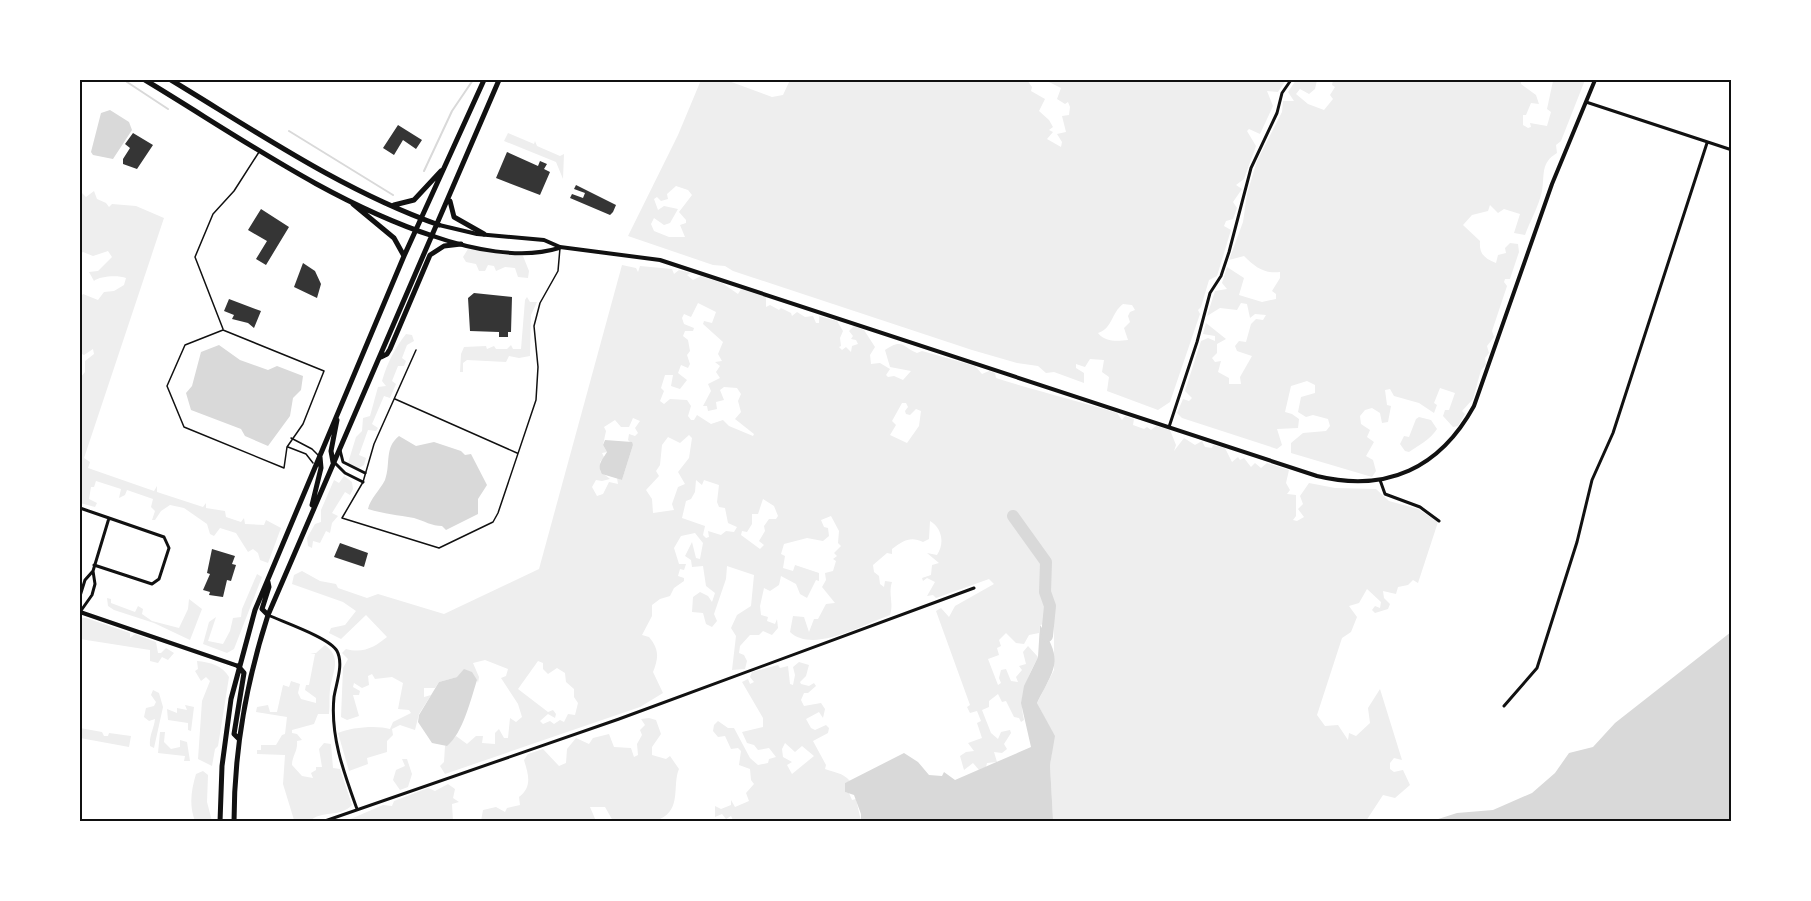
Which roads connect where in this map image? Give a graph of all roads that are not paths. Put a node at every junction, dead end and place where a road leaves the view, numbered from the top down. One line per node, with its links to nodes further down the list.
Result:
1 (146, 80): 11 (main road)
2 (171, 80): 10 (main road)
3 (484, 80): 16 (main road)
4 (493, 80): 8 (main road)
5 (499, 80): 8 (main road)
6 (1291, 80): 33 (street)
7 (1595, 80): 9 (street)
8 (494, 91): 17 (main road)
9 (1586, 102): 13 (street); 42 (street)
10 (229, 115): 11 (main road); 12 (main road)
11 (221, 126): 14 (main road)
12 (268, 138): 14 (main road); 19 (main road)
13 (1707, 142): 15 (street); 56 (street)
14 (260, 150): 18 (main road); 28 (lane)
15 (1731, 150)
16 (444, 168): 19 (main road); 20 (main road)
17 (450, 197): 21 (main road); 23 (main road)
18 (348, 200): 22 (main road); 27 (main road)
19 (390, 205): 20 (main road)
20 (421, 218): 21 (main road); 22 (main road)
21 (439, 225): 23 (street); 24 (main road)
22 (416, 230): 24 (main road); 27 (main road)
23 (484, 234): 26 (street)
24 (433, 236): 25 (street); 30 (main road)
25 (461, 244): 26 (street); 30 (main road)
26 (560, 248): 33 (street); 37 (lane)
27 (404, 256): 32 (main road)
28 (224, 330): 34 (lane); 36 (lane)
29 (416, 350): 31 (lane)
30 (381, 357): 35 (main road)
31 (394, 399): 37 (lane); 41 (lane)
32 (338, 412): 38 (main road); 39 (main road)
33 (1169, 427): 42 (street)
34 (291, 438): 36 (lane); 38 (lane)
35 (340, 446): 39 (main road); 41 (street)
36 (287, 447): 40 (lane)
37 (518, 453): 43 (lane)
38 (320, 457): 40 (main road); 45 (main road)
39 (333, 462): 43 (street); 45 (main road)
40 (316, 466): 50 (main road)
41 (365, 473): 43 (lane)
42 (1380, 480): 47 (street)
43 (363, 482)
44 (80, 508): 46 (street)
45 (311, 513): 54 (main road)
46 (109, 518): 48 (street); 48 (street)
47 (1439, 521)
48 (94, 565): 49 (street)
49 (93, 571): 52 (street); 53 (street)
50 (267, 580): 54 (main road); 55 (main road)
51 (974, 588): 58 (street)
52 (80, 597)
53 (80, 612): 55 (street)
54 (268, 615): 57 (main road); 58 (street)
55 (238, 666): 57 (main road); 59 (main road)
56 (1504, 706)
57 (239, 739): 60 (main road)
58 (357, 809): 61 (street)
59 (220, 822)
60 (234, 822)
61 (322, 822)

